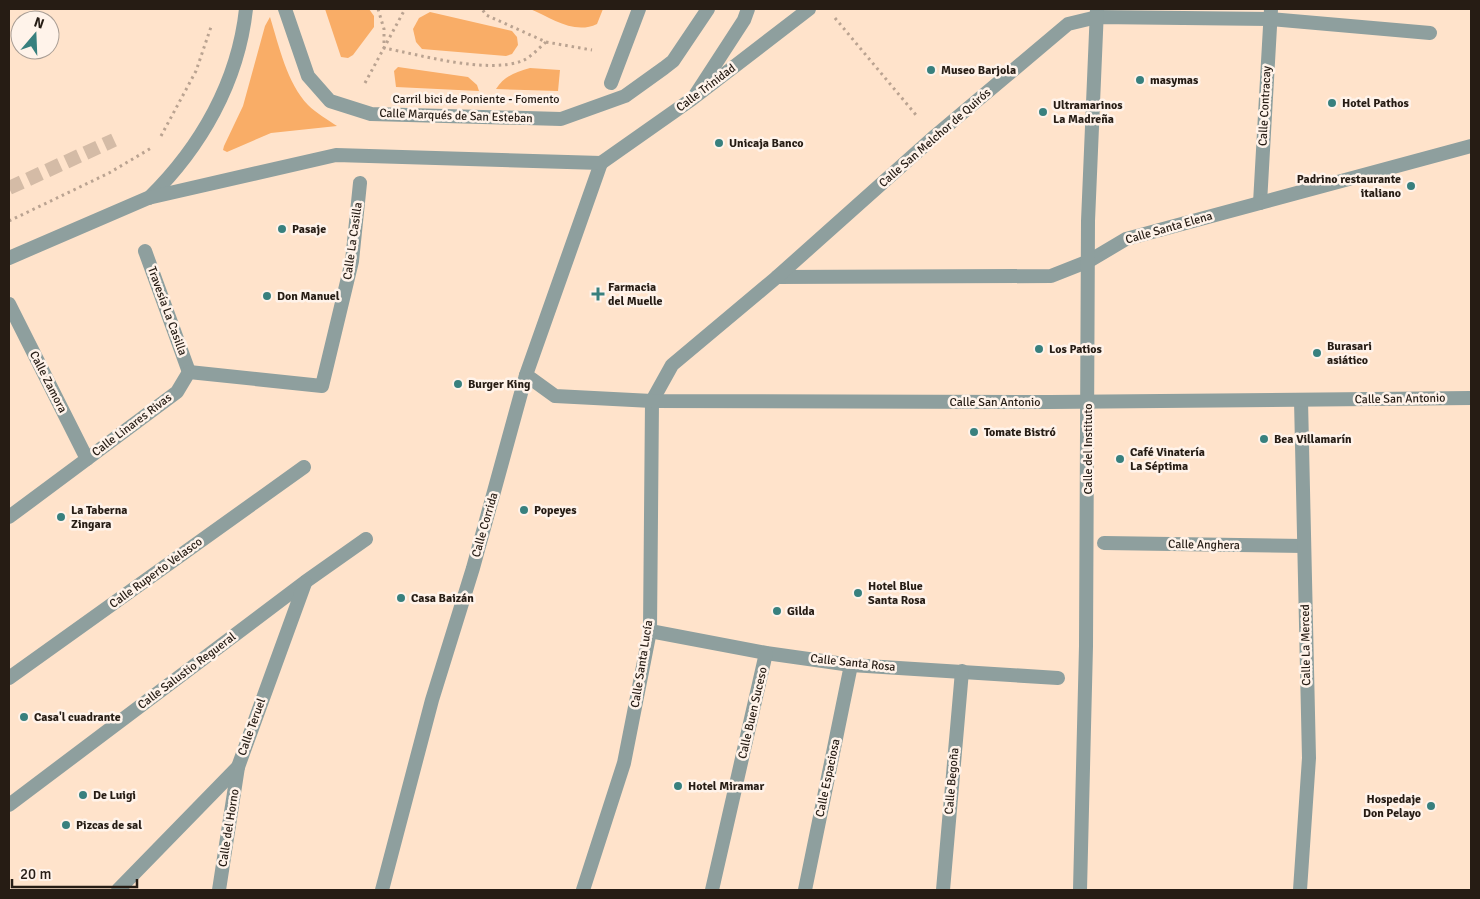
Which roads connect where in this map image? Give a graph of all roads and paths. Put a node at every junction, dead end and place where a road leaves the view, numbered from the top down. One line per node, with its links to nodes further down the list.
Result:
1 (246, 9): 27 (street)
2 (285, 9): 7 (street, Calle Marqués de San Esteban)
3 (378, 9): 16 (path)
4 (405, 9): 16 (path)
5 (482, 9): 15 (path)
6 (639, 9): 17 (street)
7 (708, 9)
8 (748, 9): 20 (street)
9 (809, 9): 20 (street, Calle Trinidad)
10 (1097, 13): 11 (street, Calle San Melchor de Quirós); 21 (street, Calle San Melchor de Quirós); 32 (street, Calle del Instituto)
11 (1270, 14): 14 (street, Calle San Melchor de Quirós); 28 (street, Calle Contracay)
12 (833, 16): 21 (path)
13 (213, 19): 22 (path)
14 (1430, 33)
15 (546, 42): 16 (path); 17 (path)
16 (384, 48): 19 (path)
17 (622, 56): 18 (street)
18 (611, 83)
19 (370, 90)
20 (692, 100): 25 (street, Calle Trinidad)
21 (935, 136): 33 (street, Calle San Melchor de Quirós)
22 (160, 137)
23 (155, 146): 29 (path)
24 (1471, 146): 28 (street, Calle Santa Elena)
25 (601, 163): 27 (street); 36 (street, Calle Corrida)
26 (360, 183): 35 (street, Calle La Casilla)
27 (148, 198): 31 (street)
28 (1260, 203): 32 (street, Calle Santa Elena)
29 (9, 221)
30 (145, 251): 35 (street, Travesía La Casilla)
31 (9, 258)
32 (1089, 261): 33 (street, Calle Santa Elena); 40 (street, Calle del Instituto)
33 (776, 277): 39 (street, Calle San Melchor de Quirós)
34 (9, 304): 41 (street, Calle Zamora)
35 (189, 372): 41 (street, Calle Linares Rivas)
36 (526, 375): 39 (street, Calle San Antonio); 58 (street, Calle Corrida)
37 (1471, 398): 38 (street, Calle San Antonio)
38 (1301, 400): 40 (street, Calle San Antonio); 46 (street, Calle La Merced)
39 (652, 401): 40 (street, Calle San Antonio); 48 (street, Calle Santa Lucía)
40 (1088, 402): 63 (street, Calle del Instituto)
41 (87, 459): 43 (street, Calle Linares Rivas)
42 (304, 467): 52 (street, Calle Ruperto Velasco)
43 (9, 516)
44 (366, 539): 47 (street, Calle Salustio Regueral)
45 (1104, 544): 46 (street, Calle Anghera)
46 (1304, 546): 64 (street, Calle La Merced)
47 (305, 582): 54 (street, Calle Teruel); 55 (street, Calle Salustio Regueral)
48 (650, 631): 49 (street, Calle Santa Rosa); 59 (street, Calle Santa Lucía)
49 (766, 653): 50 (street, Calle Santa Rosa); 60 (street, Calle Buen Suceso)
50 (851, 666): 51 (street, Calle Santa Rosa); 61 (street, Calle Espaciosa)
51 (962, 671): 53 (street, Calle Santa Rosa); 62 (street, Calle Begoña)
52 (9, 678)
53 (1058, 678)
54 (238, 767): 56 (street, Calle Teruel); 57 (street, Calle del Horno)
55 (9, 804)
56 (118, 890)
57 (219, 890)
58 (382, 890)
59 (583, 890)
60 (712, 890)
61 (805, 890)
62 (943, 890)
63 (1080, 890)
64 (1300, 890)

